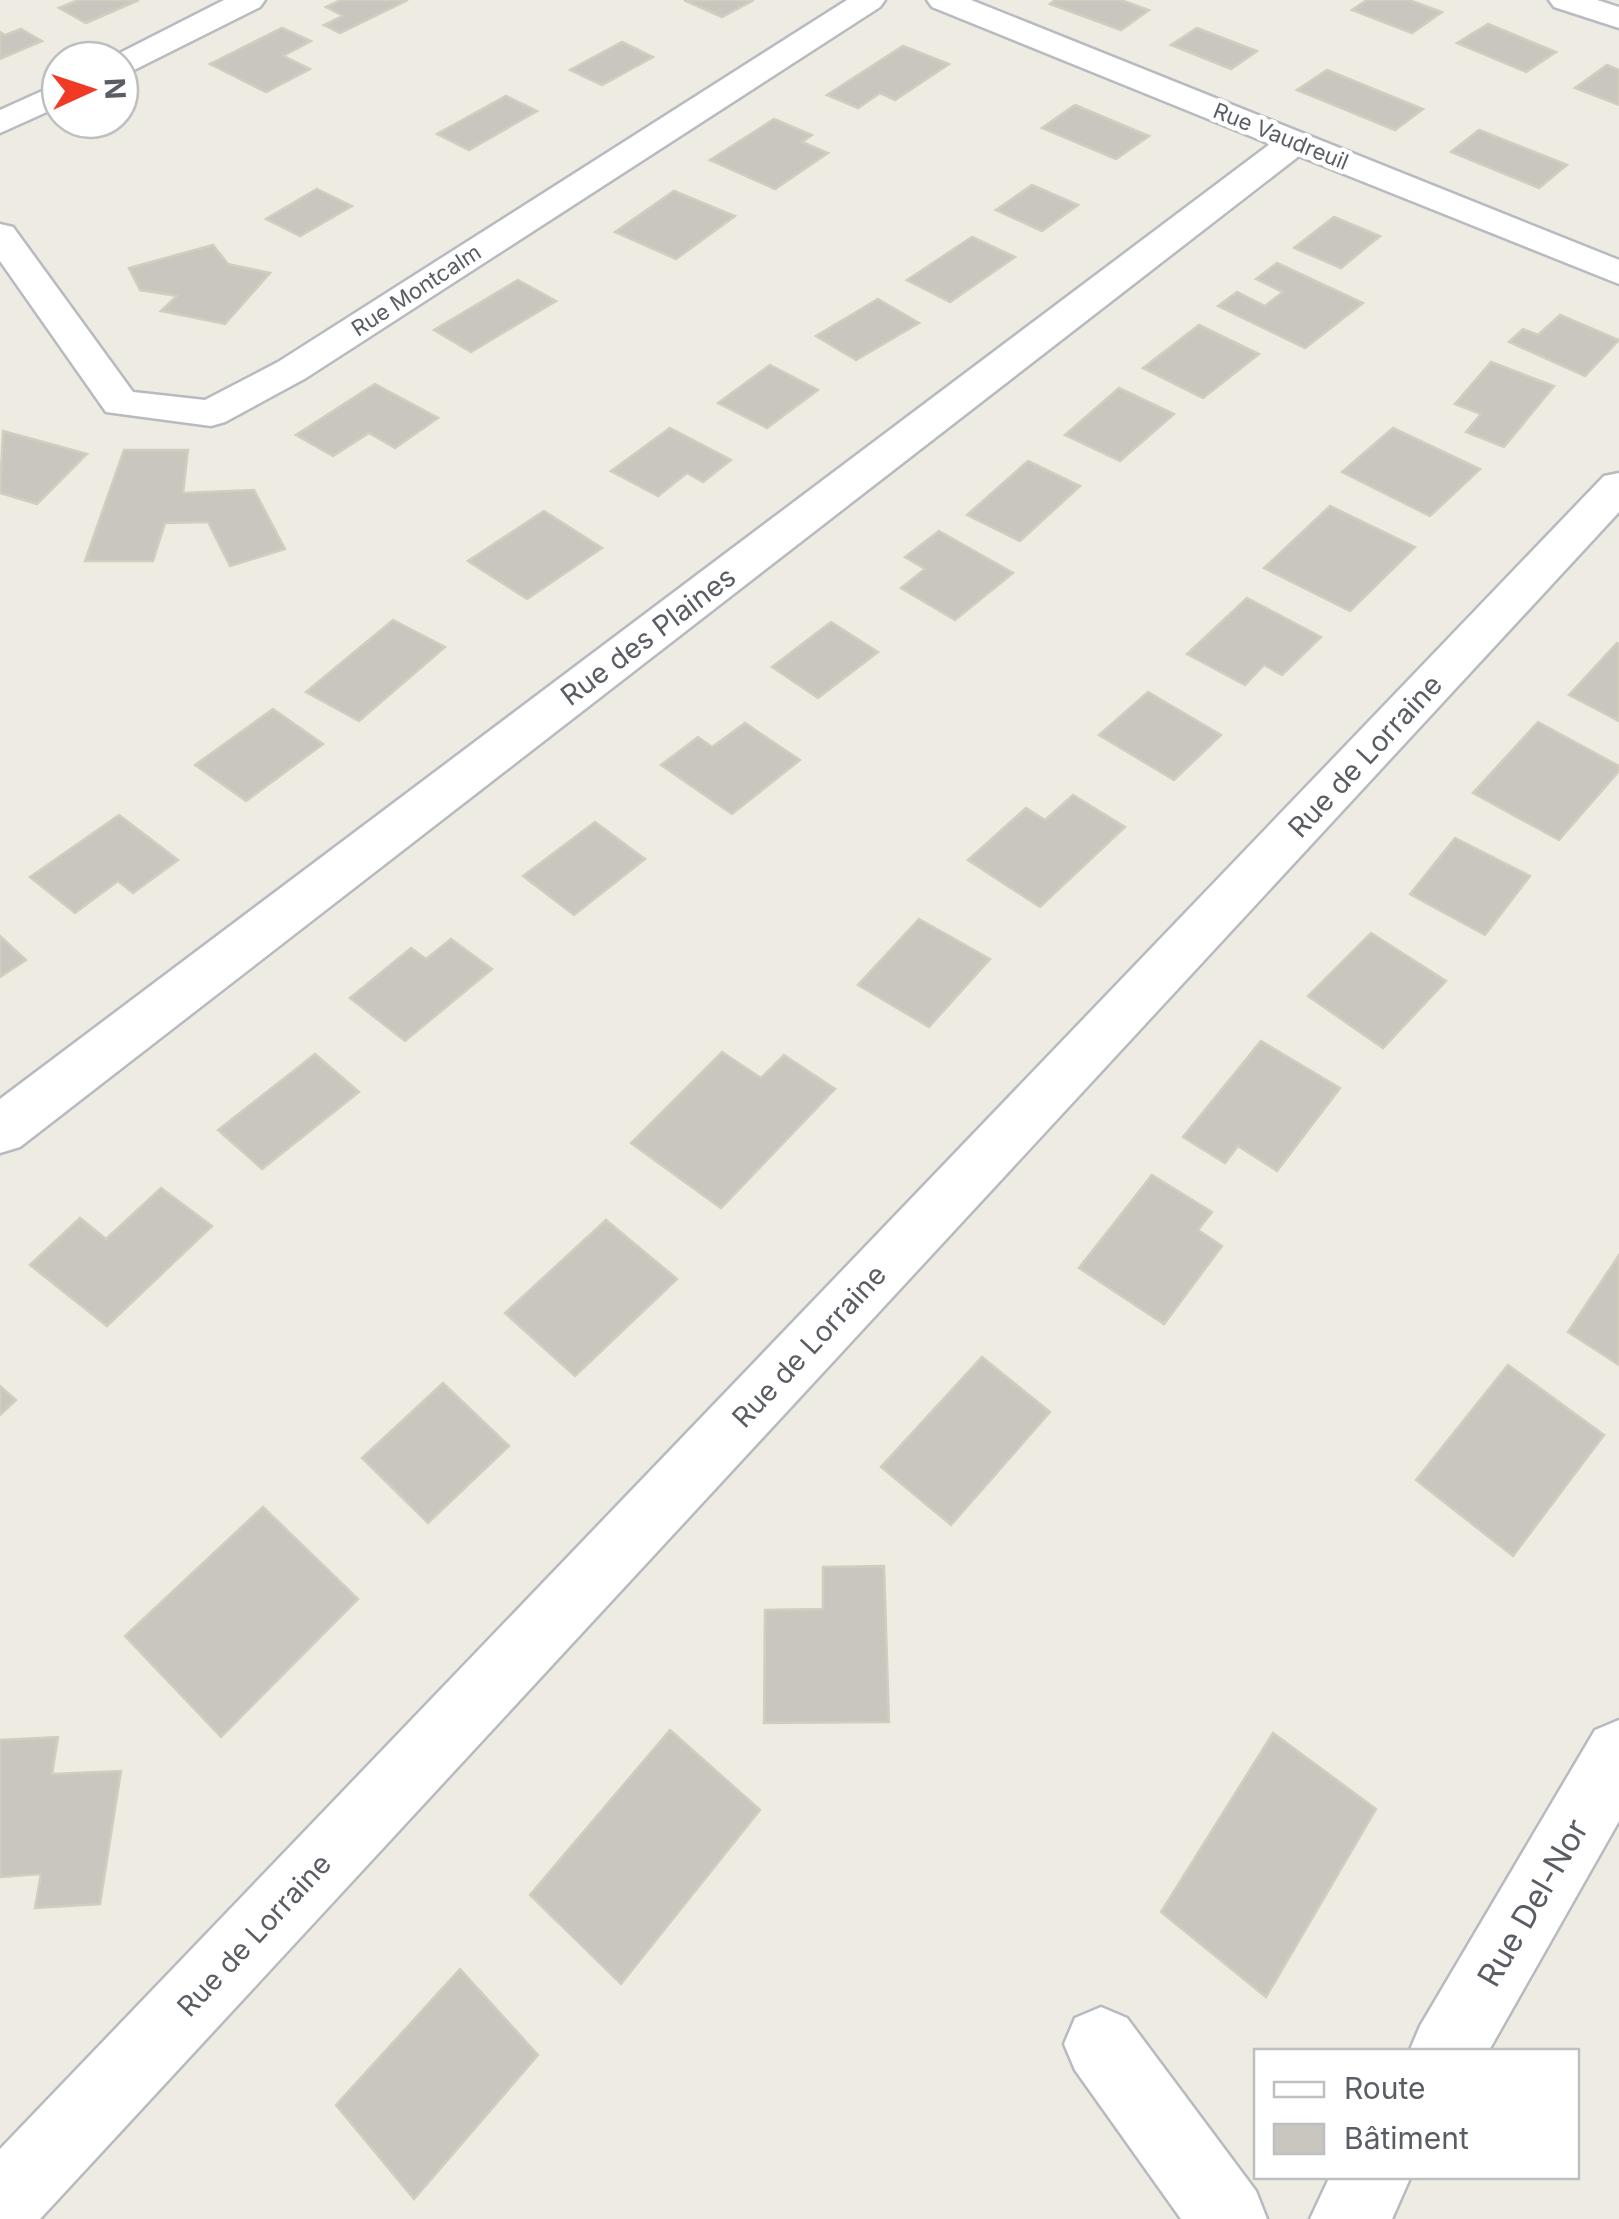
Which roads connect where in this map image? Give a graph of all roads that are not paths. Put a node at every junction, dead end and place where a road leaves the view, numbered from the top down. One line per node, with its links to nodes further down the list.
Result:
1 (250, 0): 6 (street)
2 (869, 0): 10 (street, Rue Montcalm)
3 (943, 0): 9 (street, Rue Vaudreuil)
4 (1566, 0): 5 (street)
5 (1619, 18)
6 (140, 54)
7 (40, 103): 8 (street)
8 (0, 123)
9 (1295, 142): 11 (street, Rue Vaudreuil); 13 (street, Rue des Plaines)
10 (0, 235)
11 (1619, 273)
12 (1619, 486): 18 (street, Rue de Lorraine)
13 (0, 1130)
14 (1619, 1754): 16 (street, Rue Del-Nor)
15 (1101, 2044): 19 (street)
16 (1448, 2049)
17 (1372, 2179): 20 (street)
18 (0, 2205)
19 (1228, 2219)
20 (1349, 2219)

